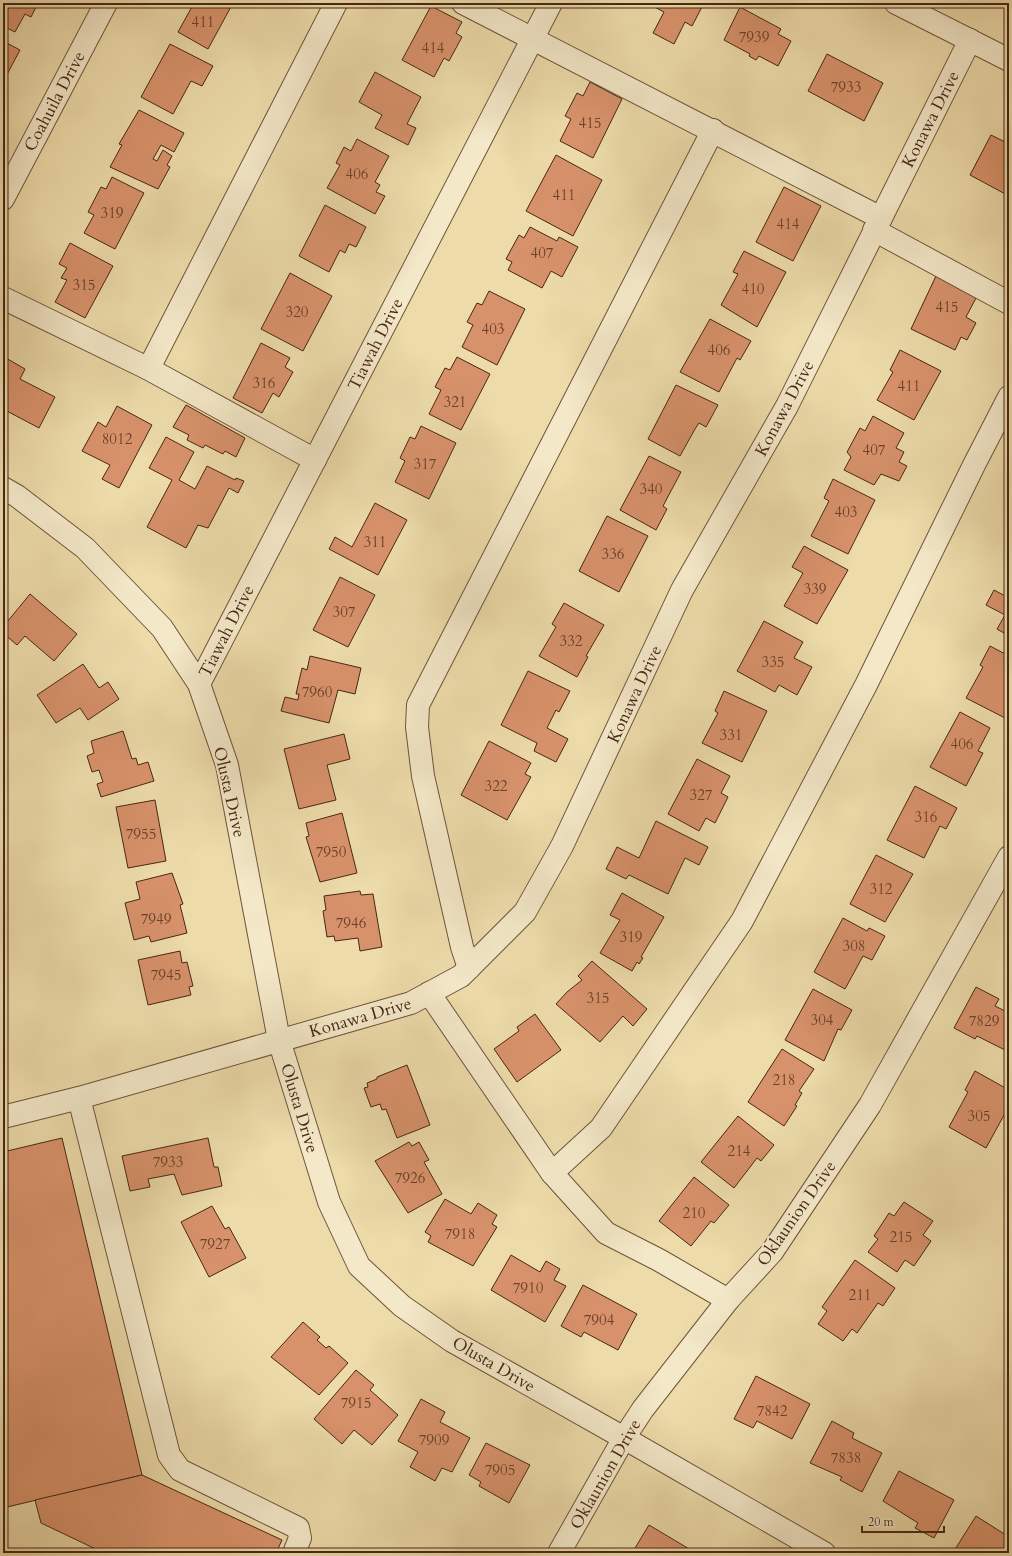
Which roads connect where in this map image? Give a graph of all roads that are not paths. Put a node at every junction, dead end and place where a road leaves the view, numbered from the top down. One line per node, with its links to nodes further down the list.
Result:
1 (106, 3): 10 (street, Coahuila Drive)
2 (336, 3): 14 (street)
3 (463, 3): 6 (street)
4 (551, 3): 6 (street, Tiawah Drive)
5 (896, 3): 7 (street)
6 (533, 39): 9 (street); 16 (street, Tiawah Drive)
7 (970, 40): 8 (street); 11 (street, Konawa Drive)
8 (1009, 60)
9 (712, 130): 11 (street); 20 (street)
10 (3, 200)
11 (878, 224): 13 (street); 20 (street, Konawa Drive)
12 (3, 298): 14 (street)
13 (1009, 303)
14 (147, 368): 16 (street)
15 (1009, 397): 25 (street)
16 (315, 460): 18 (street, Tiawah Drive)
17 (3, 488): 18 (street, Olusta Drive)
18 (199, 684): 22 (street, Olusta Drive)
19 (1009, 857): 26 (street, Oklaunion Drive)
20 (469, 968): 21 (street, Konawa Drive)
21 (429, 993): 22 (street, Konawa Drive); 25 (street)
22 (280, 1040): 23 (street, Konawa Drive); 27 (street, Olusta Drive)
23 (79, 1098): 24 (street, Konawa Drive); 28 (street)
24 (3, 1116)
25 (552, 1173): 26 (street)
26 (728, 1300): 27 (street, Oklaunion Drive)
27 (624, 1438): 29 (street, Oklaunion Drive); 30 (street, Olusta Drive)
28 (294, 1553)
29 (559, 1553)
30 (824, 1553)

